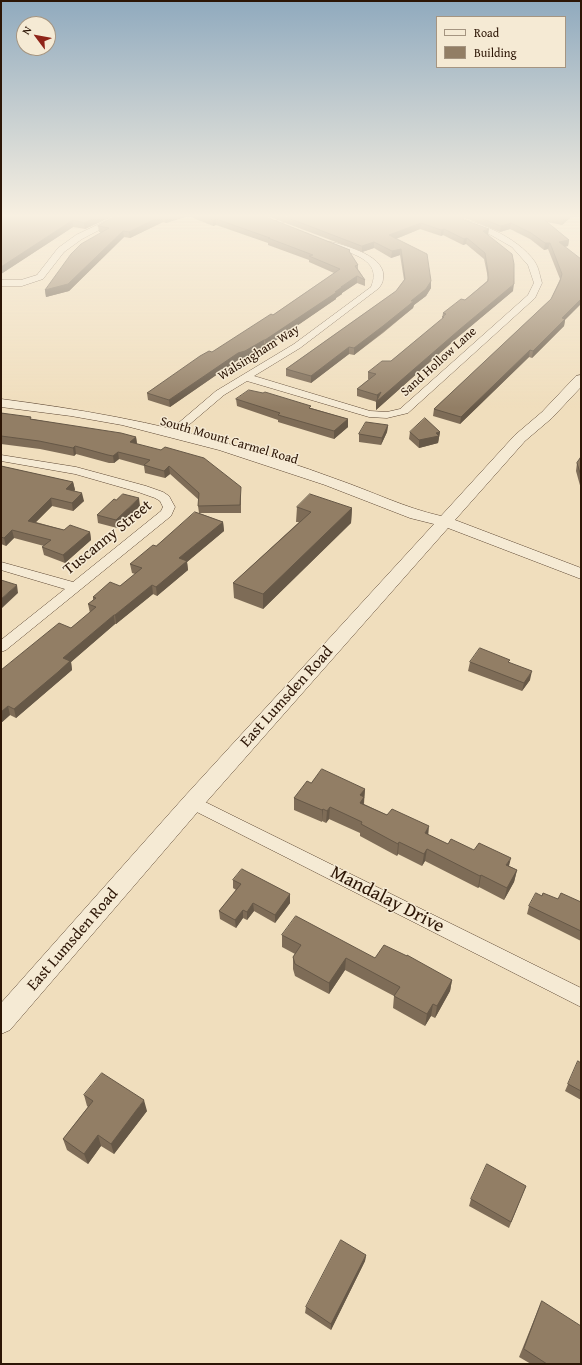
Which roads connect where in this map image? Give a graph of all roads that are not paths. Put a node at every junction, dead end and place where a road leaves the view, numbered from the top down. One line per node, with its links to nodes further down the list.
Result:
1 (29, 281): 4 (street)
2 (379, 281): 5 (street, Walsingham Way)
3 (537, 281): 5 (street, Sand Hollow Lane)
4 (1, 283)
5 (245, 377): 9 (street, Walsingham Way)
6 (581, 379): 11 (street, East Lumsden Road)
7 (1, 395): 9 (street, South Mount Carmel Road)
8 (1, 403): 9 (street, South Mount Carmel Road)
9 (177, 429): 11 (street, South Mount Carmel Road)
10 (1, 458): 14 (street, Tuscanny Street)
11 (446, 522): 13 (street, South Mount Carmel Road); 16 (street, East Lumsden Road)
12 (1, 566): 14 (street)
13 (581, 574)
14 (74, 588): 15 (street, Tuscanny Street)
15 (1, 647)
16 (192, 802): 17 (street, Mandalay Drive); 18 (street, East Lumsden Road)
17 (581, 998)
18 (1, 1022)

